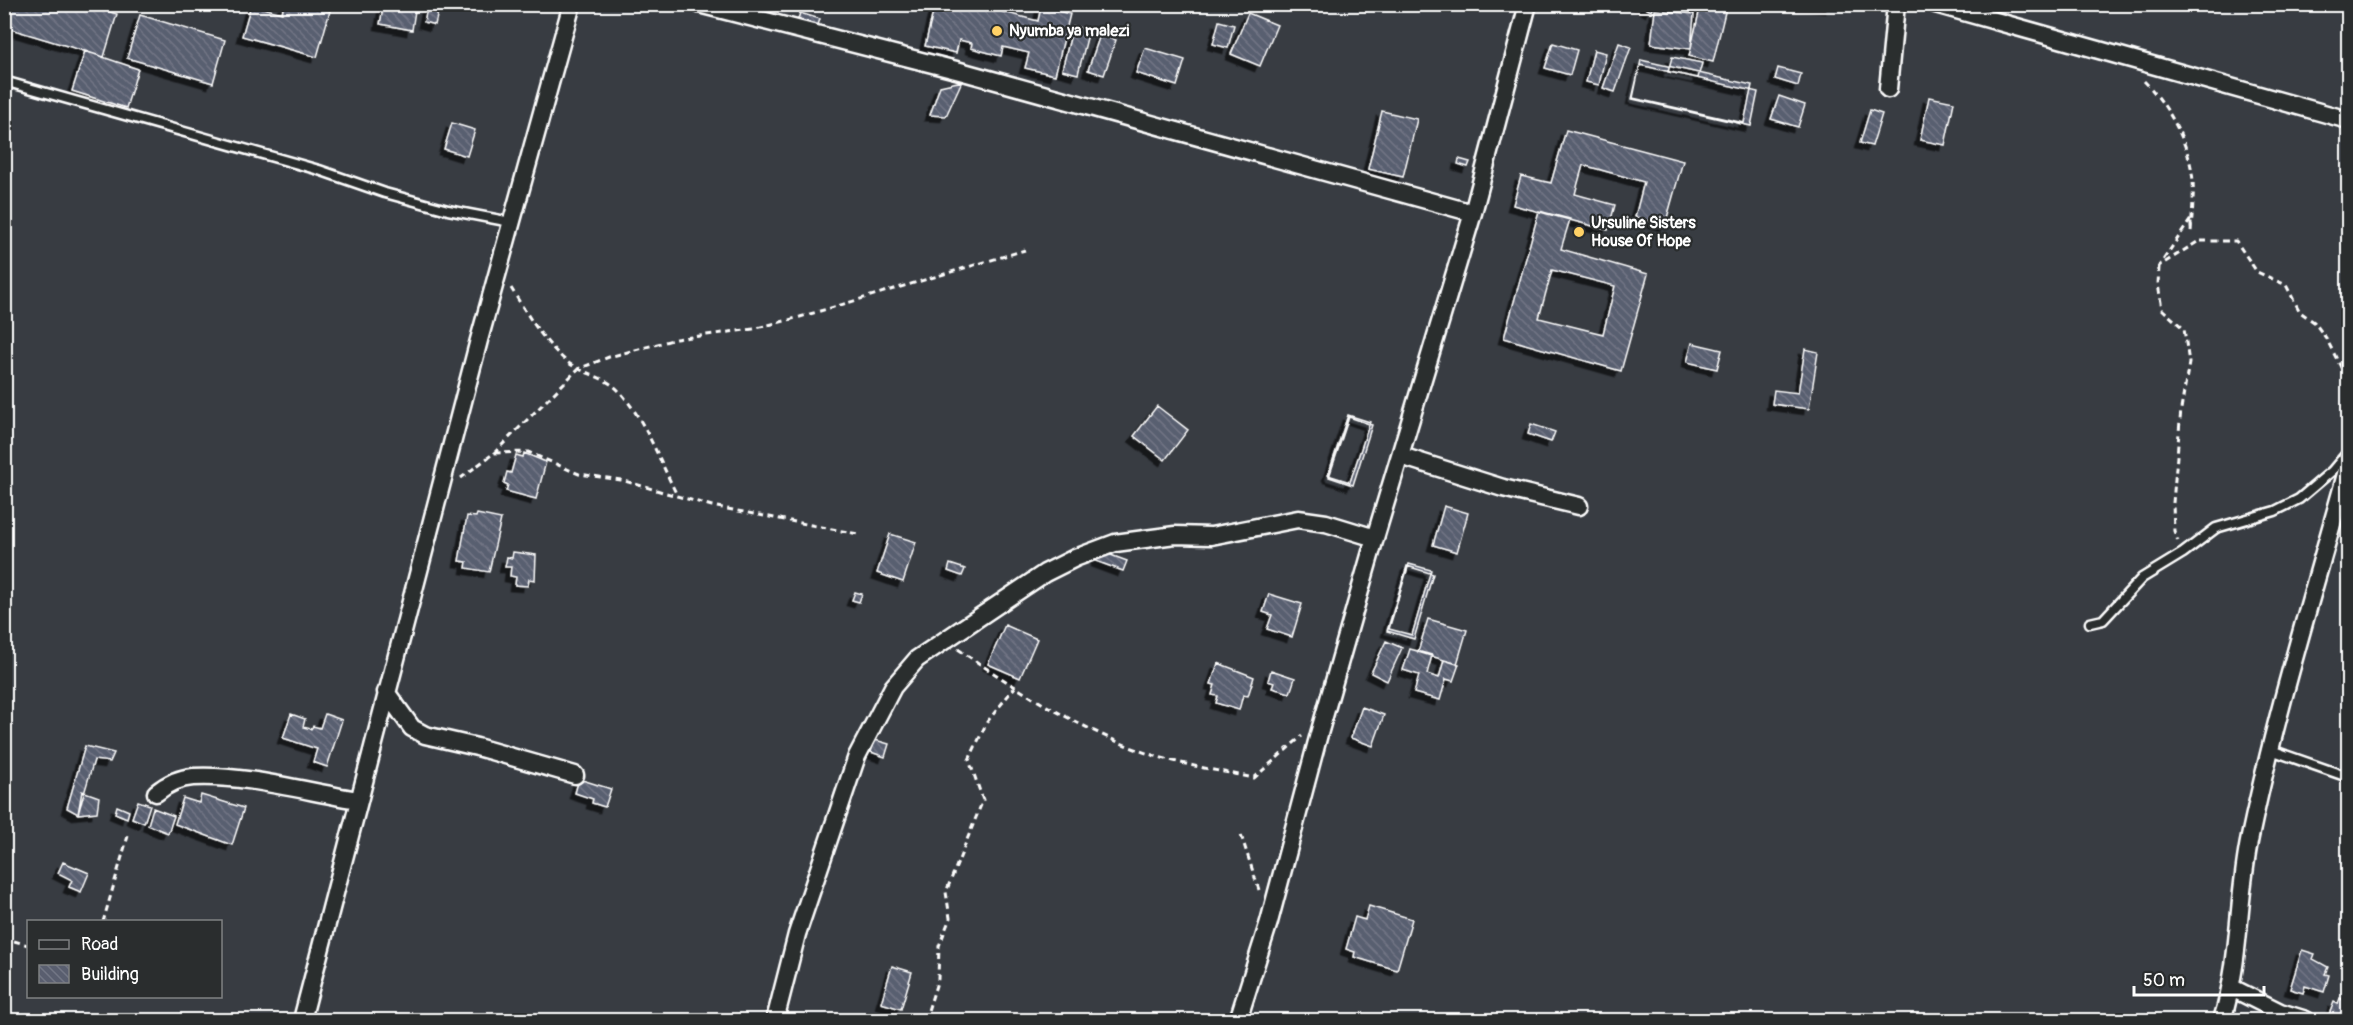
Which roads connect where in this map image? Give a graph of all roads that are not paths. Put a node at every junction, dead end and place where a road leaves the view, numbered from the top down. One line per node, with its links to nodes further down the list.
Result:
1 (572, 4): 10 (street)
2 (699, 4): 9 (street)
3 (1528, 4): 9 (street)
4 (1896, 4): 7 (street)
5 (1935, 4): 8 (street)
6 (4, 81): 10 (lane)
7 (1888, 89)
8 (2349, 120)
9 (1473, 213): 12 (street)
10 (512, 222): 17 (street)
11 (2349, 452): 16 (lane)
12 (1401, 456): 14 (street); 15 (street)
13 (2349, 467): 18 (street)
14 (1579, 506)
15 (1375, 538): 25 (street); 26 (street)
16 (2090, 623)
17 (386, 692): 19 (street); 22 (street)
18 (2271, 750): 20 (lane); 23 (street)
19 (575, 775)
20 (2349, 777)
21 (156, 793): 22 (street)
22 (358, 800): 24 (street)
23 (2232, 988): 27 (street); 28 (street)
24 (302, 1020)
25 (775, 1020)
26 (1238, 1020)
27 (2222, 1020)
28 (2306, 1020)

